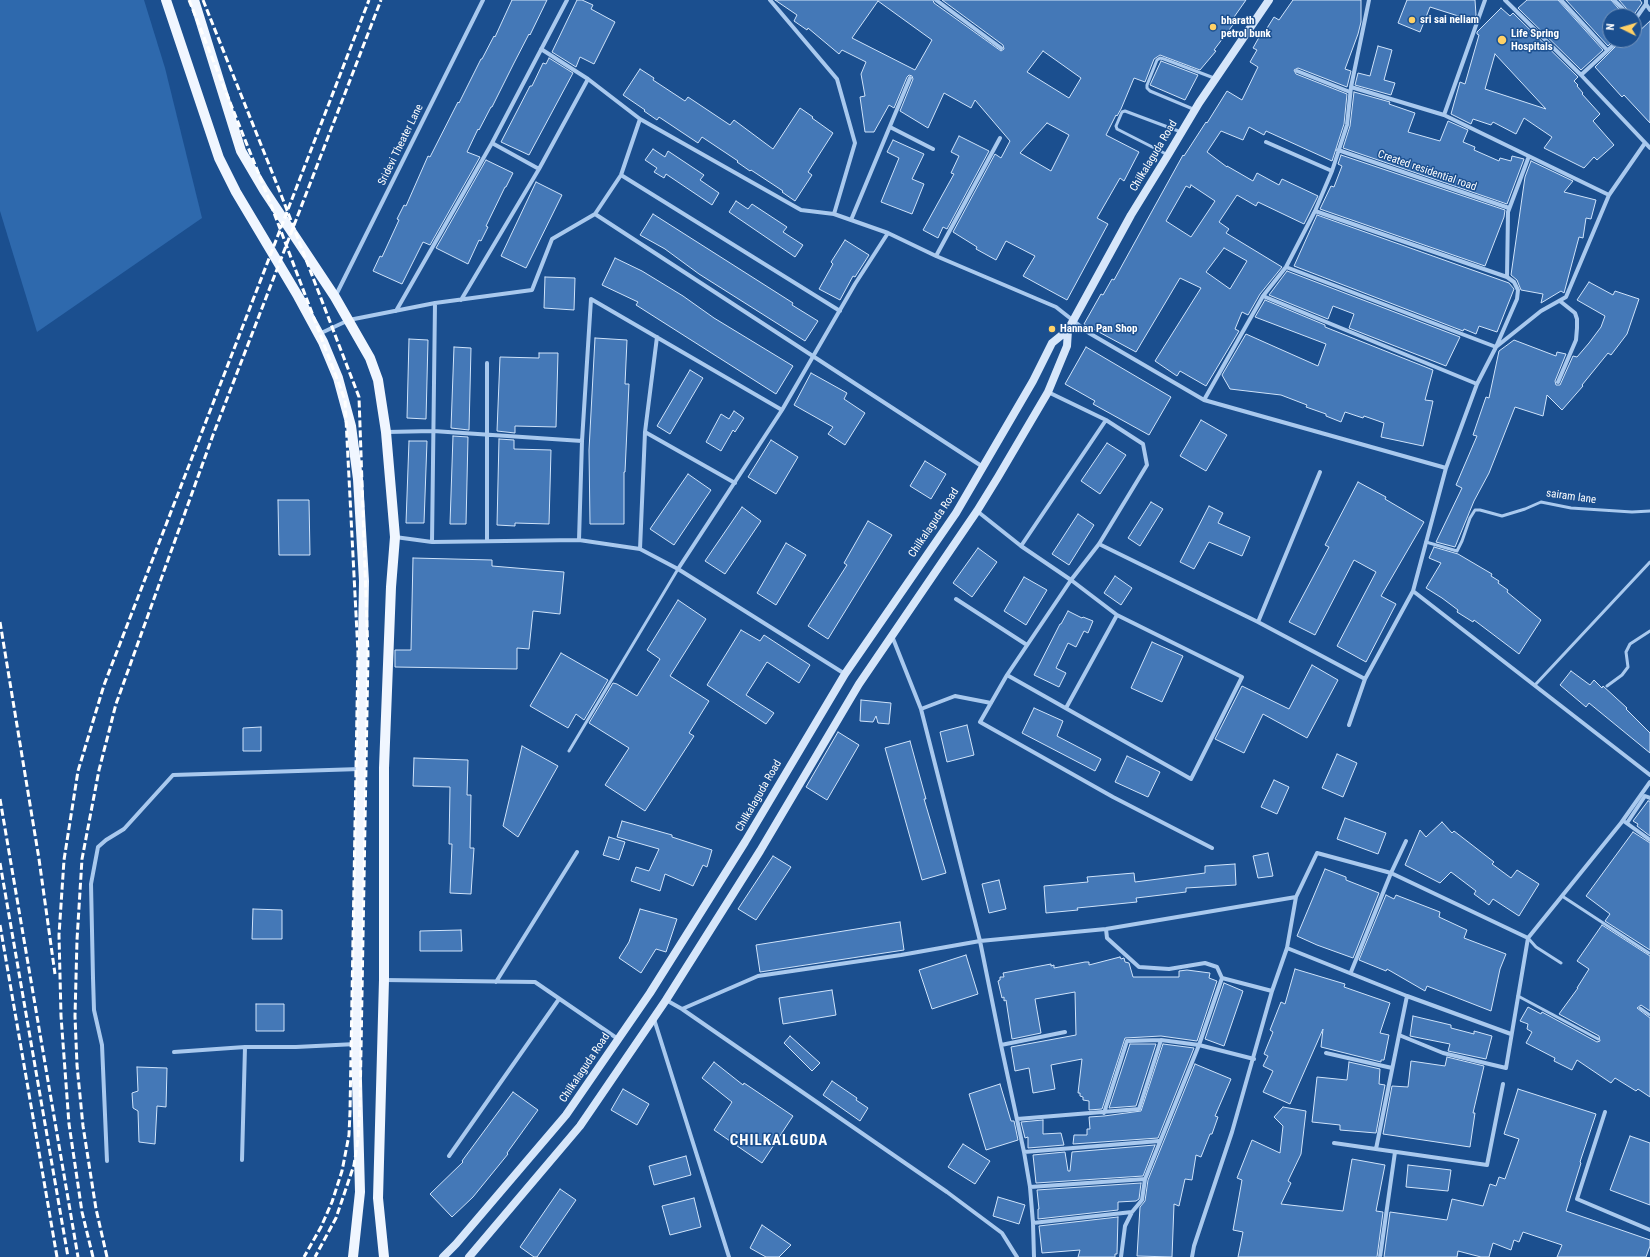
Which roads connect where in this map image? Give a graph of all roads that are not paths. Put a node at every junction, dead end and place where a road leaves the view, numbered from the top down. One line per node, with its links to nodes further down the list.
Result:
1 (166, 0): 63 (main road)
2 (194, 0): 54 (main road)
3 (483, 0): 54 (street, Sridevi Theater Lane)
4 (567, 0): 18 (street)
5 (770, 0): 47 (street)
6 (936, 0): 16 (street)
7 (1268, 0): 24 (main road, Chilkalaguda Road)
8 (1369, 0): 25 (street)
9 (1486, 0): 27 (street)
10 (1505, 0): 21 (street)
11 (1561, 0): 19 (street)
12 (1614, 0): 14 (street)
13 (1646, 2): 15 (street)
14 (1622, 8)
15 (1650, 10)
16 (1001, 48)
17 (1609, 48): 19 (street)
18 (541, 49): 23 (street); 32 (street)
19 (1607, 50): 21 (street)
20 (1297, 71): 25 (street)
21 (1582, 75): 34 (street)
22 (910, 78): 29 (street)
23 (588, 79): 28 (street); 40 (street)
24 (1216, 79): 26 (main road, Chilkalaguda Road); 26 (lane)
25 (1351, 90): 27 (street); 37 (street)
26 (1195, 110): 30 (main road, Chilkalaguda Road)
27 (1444, 115): 39 (street)
28 (640, 119): 42 (street); 47 (street)
29 (890, 127): 36 (street); 48 (street)
30 (1182, 132): 38 (main road, Chilkalaguda Road); 38 (lane)
31 (1000, 138): 50 (street)
32 (492, 142): 40 (street); 58 (street)
33 (1266, 142): 41 (street)
34 (1645, 143): 35 (street); 43 (street)
35 (1650, 148)
36 (933, 149)
37 (1338, 150): 41 (street); 44 (street, Created residential road)
38 (1168, 155): 61 (main road, Chilkalaguda Road)
39 (1529, 156): 43 (street); 44 (street)
40 (538, 169): 55 (street)
41 (1332, 171): 45 (street)
42 (621, 174): 46 (street); 59 (street)
43 (1609, 195): 56 (street)
44 (1509, 208): 52 (street)
45 (1315, 210): 51 (street); 52 (street)
46 (595, 214): 55 (street); 66 (street)
47 (834, 214): 48 (street)
48 (851, 220): 49 (street)
49 (888, 232): 50 (street); 59 (street)
50 (936, 256): 61 (street)
51 (1286, 267): 53 (street); 65 (street)
52 (1507, 277): 65 (street)
53 (1263, 296): 69 (street); 71 (street)
54 (335, 297): 60 (main road)
55 (461, 300): 57 (street)
56 (1560, 300): 65 (street); 68 (street)
57 (435, 303): 58 (street); 74 (street)
58 (396, 311): 60 (street)
59 (840, 311): 66 (street)
60 (349, 320): 63 (street); 75 (main road)
61 (1073, 320): 62 (main road, Chilkalaguda Road); 71 (street)
62 (1068, 330): 70 (main road, Chilkalaguda Road); 79 (main road, Chilkalaguda Road)
63 (319, 334): 113 (main road)
64 (657, 337): 72 (street); 76 (street); 78 (street)
65 (1496, 347): 69 (street)
66 (813, 357): 72 (street); 79 (street)
67 (487, 363): 77 (street)
68 (1558, 382)
69 (1477, 384): 80 (street)
70 (1048, 392): 73 (street); 83 (main road, Chilkalaguda Road)
71 (1204, 400): 80 (street)
72 (782, 410): 82 (street)
73 (1106, 420): 90 (street); 91 (street)
74 (433, 431): 75 (street); 77 (street); 88 (street)
75 (386, 432): 85 (main road)
76 (645, 432): 82 (street); 92 (street)
77 (487, 435): 78 (street); 86 (street)
78 (582, 441): 87 (street)
79 (983, 467): 103 (main road, Chilkalaguda Road)
80 (1446, 468): 89 (street)
81 (1320, 472): 99 (street)
82 (735, 483): 94 (street)
83 (977, 511): 91 (street); 101 (main road, Chilkalaguda Road)
84 (1650, 511): 89 (lane, sairam lane)
85 (395, 537): 88 (street); 133 (main road)
86 (487, 540): 87 (street); 88 (street)
87 (580, 540): 92 (street)
88 (432, 542)
89 (1426, 542): 96 (street)
90 (1099, 544): 95 (street); 99 (street)
91 (1021, 546): 95 (street)
92 (640, 549): 94 (street)
93 (1650, 562): 106 (lane)
94 (678, 569): 103 (street); 112 (lane)
95 (1071, 580): 98 (street); 102 (street)
96 (1413, 591): 105 (street); 106 (street)
97 (956, 599): 102 (street)
98 (1116, 615): 110 (street); 110 (street)
99 (1258, 622): 105 (street)
100 (1650, 631): 107 (lane)
101 (892, 635): 109 (street); 139 (main road, Chilkalaguda Road)
102 (1027, 645): 104 (street)
103 (845, 674): 147 (main road, Chilkalaguda Road)
104 (1007, 674): 108 (street); 110 (street)
105 (1366, 679): 111 (street)
106 (1534, 685): 114 (street)
107 (1607, 686)
108 (991, 703): 109 (street); 120 (street)
109 (921, 708): 127 (street)
110 (1066, 708)
111 (1349, 725)
112 (569, 751)
113 (361, 769): 150 (main road); 169 (street)
114 (1650, 775)
115 (1650, 782): 117 (street)
116 (1650, 798): 117 (street)
117 (1625, 822): 118 (street); 123 (street)
118 (1650, 840)
119 (1406, 841): 122 (street)
120 (1212, 848)
121 (577, 852): 134 (street)
122 (1391, 873): 124 (street); 126 (street); 131 (street)
123 (1562, 896): 126 (street); 129 (lane)
124 (1296, 897): 125 (street); 128 (street)
125 (1106, 929): 127 (street); 132 (street)
126 (1528, 938): 130 (lane); 137 (street)
127 (980, 941): 141 (street); 151 (street)
128 (1287, 948): 131 (street); 135 (street)
129 (1649, 953)
130 (1561, 963)
131 (1351, 972): 136 (street)
132 (1222, 978): 135 (street); 152 (street)
133 (384, 980): 134 (street); 176 (main road)
134 (496, 982): 138 (street)
135 (1272, 991): 156 (street)
136 (1406, 996): 145 (street); 146 (street)
137 (1518, 996): 145 (street); 148 (lane)
138 (559, 999): 147 (street); 167 (street)
139 (666, 1000): 141 (street); 143 (main road, Chilkalaguda Road)
140 (1640, 1008): 142 (lane)
141 (682, 1009): 180 (street)
142 (1650, 1015)
143 (654, 1019): 178 (main road, Chilkalaguda Road); 179 (street)
144 (1066, 1032): 151 (street)
145 (1511, 1034): 146 (street)
146 (1399, 1035): 157 (street)
147 (618, 1039): 177 (main road, Chilkalaguda Road)
148 (1598, 1039)
149 (1161, 1040): 152 (street); 160 (street); 160 (street)
150 (356, 1044): 153 (street); 175 (main road)
151 (1000, 1045): 161 (street)
152 (1198, 1045): 156 (street); 162 (street)
153 (246, 1047): 154 (street); 168 (street)
154 (174, 1052)
155 (1326, 1053): 157 (street)
156 (1254, 1059): 183 (street)
157 (1392, 1068): 164 (street)
158 (1503, 1084): 166 (street)
159 (1605, 1112): 174 (street)
160 (1104, 1113): 161 (street)
161 (1017, 1119): 165 (street)
162 (1160, 1141): 165 (street); 170 (street)
163 (1334, 1143): 164 (street)
164 (1376, 1149): 166 (street)
165 (1024, 1152): 171 (street)
166 (1395, 1152): 184 (street)
167 (449, 1156)
168 (242, 1160)
169 (107, 1161)
170 (1145, 1179): 171 (street); 172 (street)
171 (1030, 1187): 173 (street)
172 (1132, 1212): 173 (street); 182 (street)
173 (1033, 1223): 181 (street)
174 (1650, 1230)
175 (353, 1257)
176 (384, 1257)
177 (443, 1257)
178 (469, 1257)
179 (729, 1257)
180 (1017, 1257)
181 (1034, 1257)
182 (1121, 1257)
183 (1192, 1257)
184 (1380, 1257)

